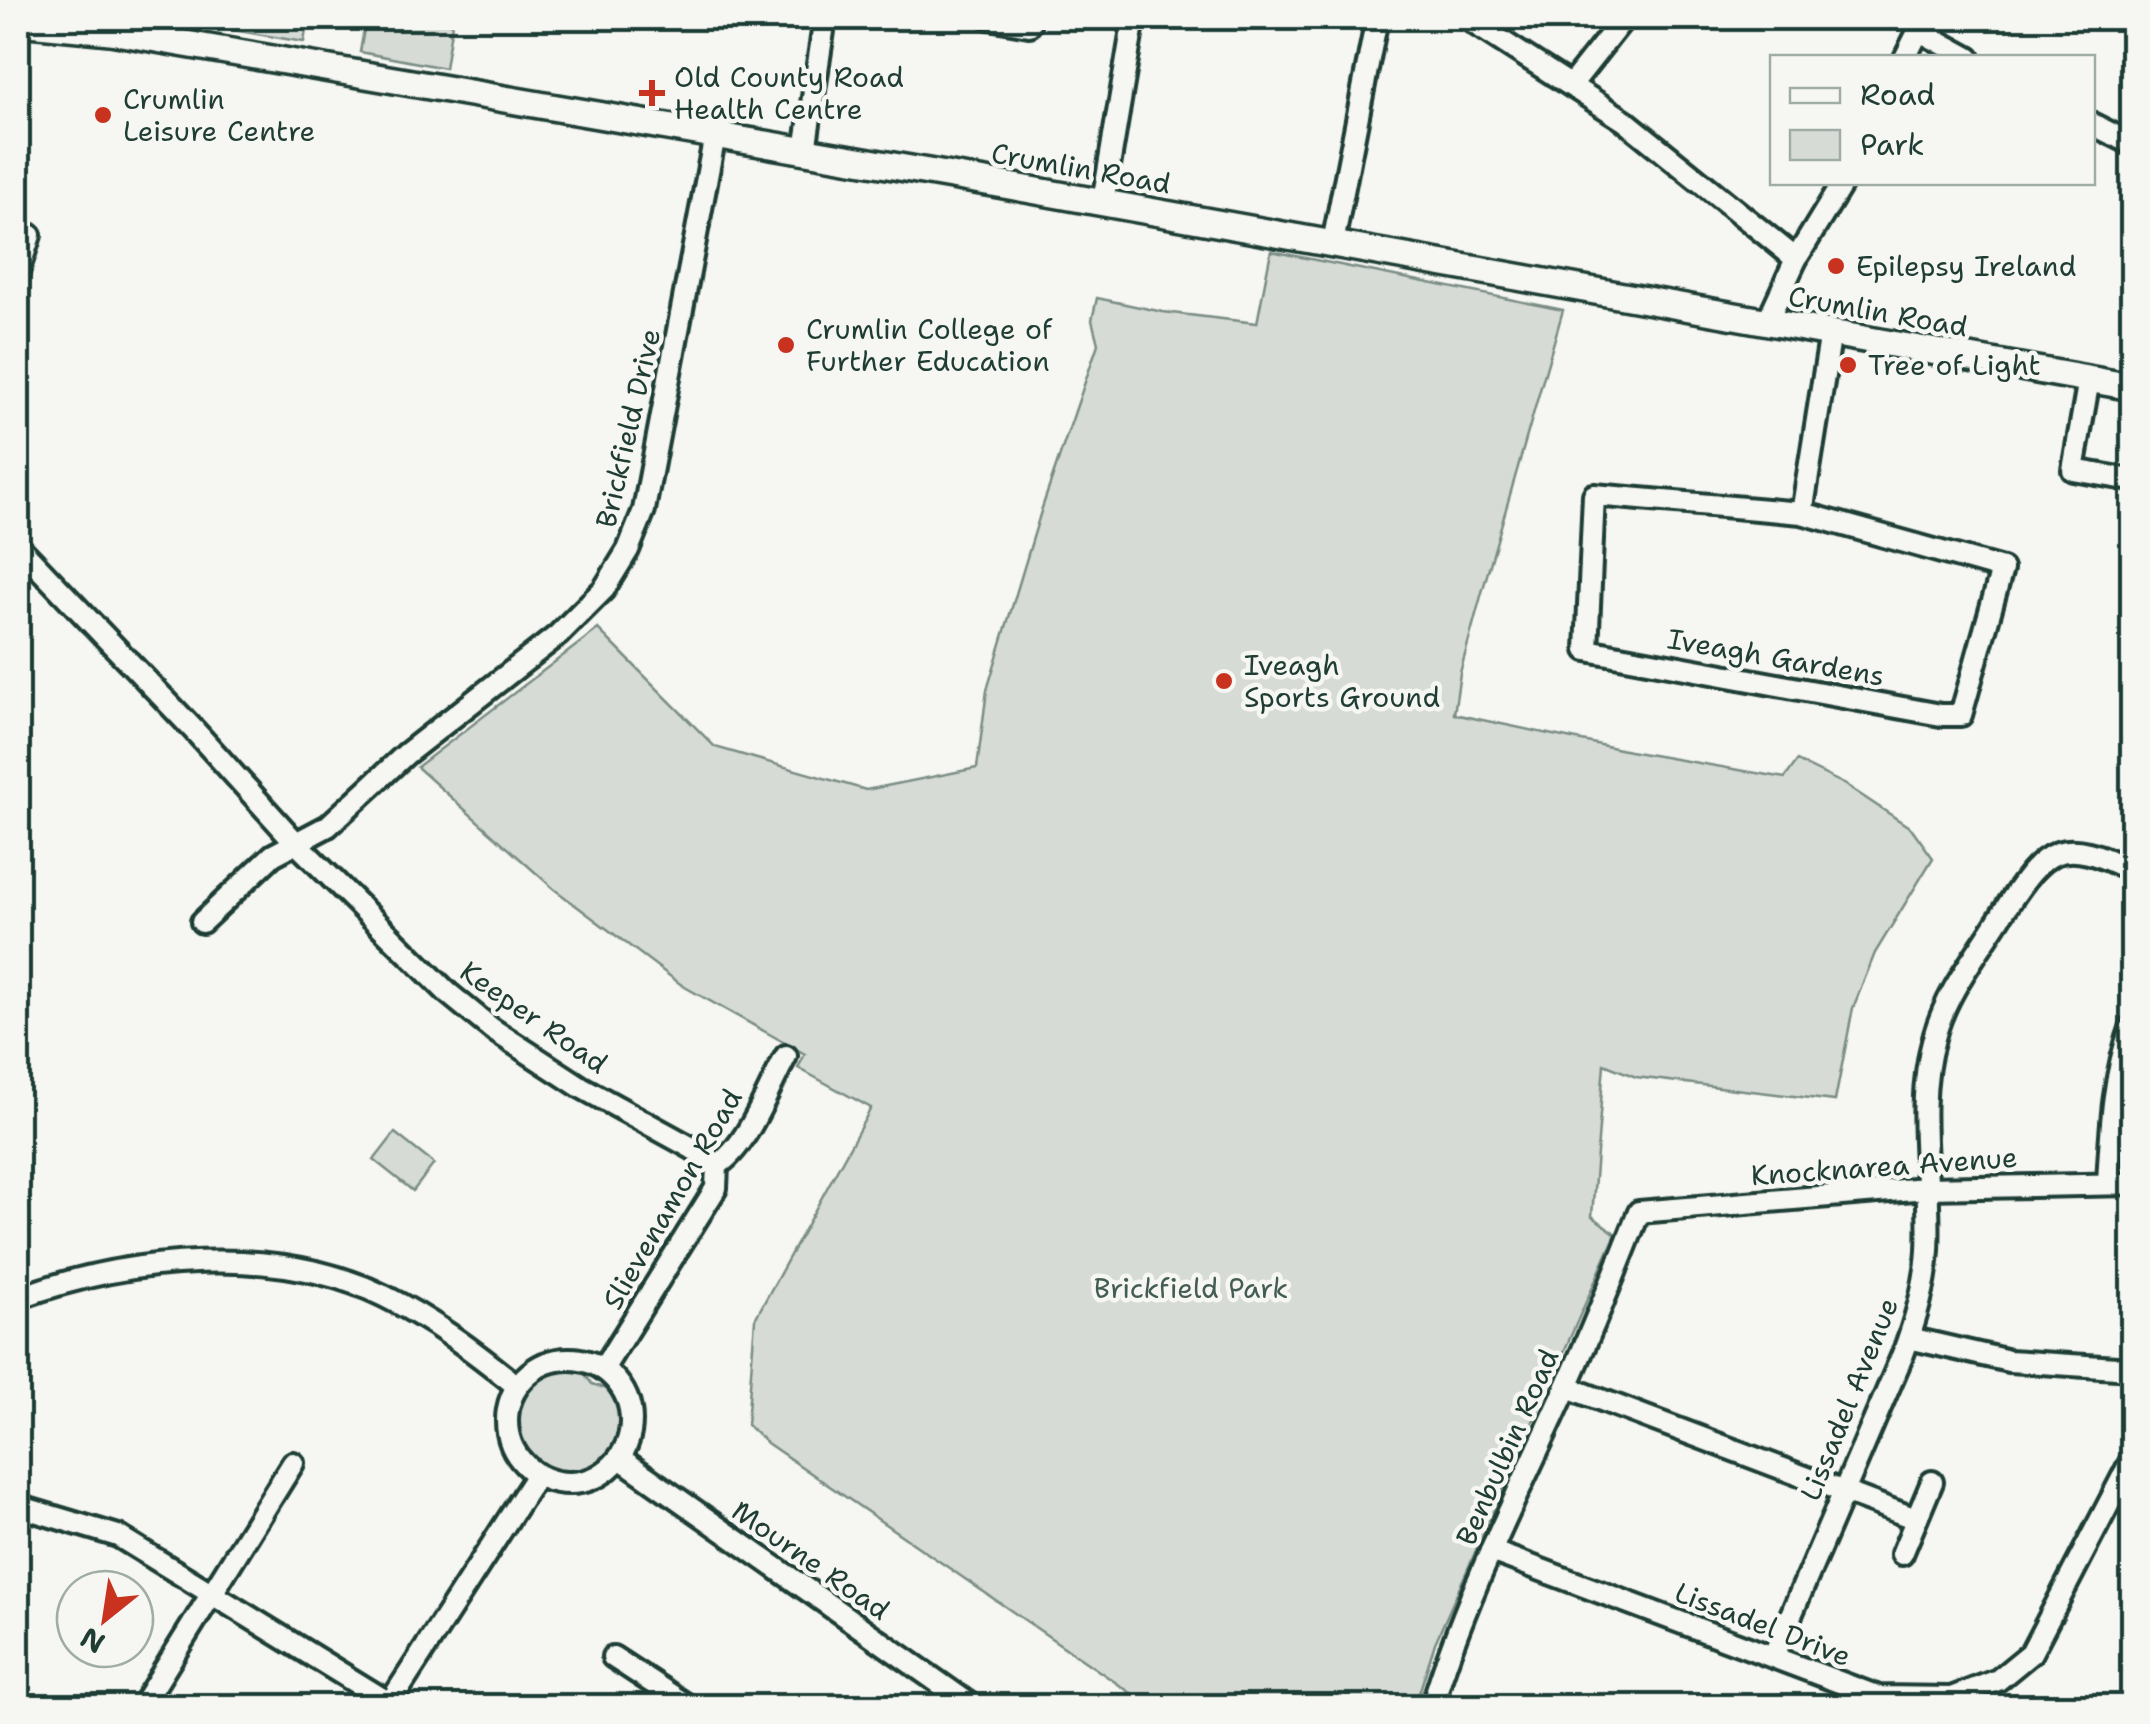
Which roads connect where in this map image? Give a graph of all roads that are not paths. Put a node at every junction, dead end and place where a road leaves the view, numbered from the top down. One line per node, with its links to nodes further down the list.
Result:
1 (825, 18): 18 (street)
2 (989, 18): 11 (street)
3 (1134, 18): 20 (street)
4 (1376, 18): 22 (street)
5 (1466, 18): 14 (street)
6 (1624, 18): 14 (street)
7 (64, 21): 8 (main road, Crumlin Road); 9 (main road, Crumlin Road)
8 (18, 22)
9 (111, 24): 16 (main road, Crumlin Road)
10 (1922, 24): 12 (street); 13 (street)
11 (1029, 25)
12 (1906, 55)
13 (1964, 55)
14 (1570, 85): 23 (street)
15 (2095, 126): 17 (street)
16 (716, 136): 18 (main road, Crumlin Road); 32 (street, Brickfield Drive)
17 (2132, 144)
18 (805, 150): 20 (main road, Crumlin Road)
19 (1841, 185): 23 (street)
20 (1103, 202): 22 (main road, Crumlin Road)
21 (30, 235): 24 (street)
22 (1333, 243): 25 (main road, Crumlin Road)
23 (1796, 260): 25 (street)
24 (18, 272)
25 (1767, 322): 26 (main road, Crumlin Road)
26 (1832, 332): 27 (main road, Crumlin Road); 30 (street)
27 (2089, 379): 28 (main road, Crumlin Road); 29 (street)
28 (2132, 386)
29 (2132, 480)
30 (1802, 513): 30 (street, Iveagh Gardens)
31 (18, 546): 32 (street, Keeper Road)
32 (298, 844): 34 (street); 37 (street, Keeper Road)
33 (2132, 872): 40 (street, Lissadel Avenue)
34 (202, 922)
35 (2132, 1026): 38 (street)
36 (786, 1056): 37 (street, Slievenamon Road)
37 (717, 1166): 44 (street, Slievenamon Road)
38 (2108, 1183): 39 (street, Knocknarea Avenue); 40 (street, Knocknarea Avenue)
39 (2132, 1184)
40 (1926, 1188): 41 (street, Knocknarea Avenue); 43 (street, Lissadel Avenue)
41 (1639, 1212): 47 (street, Benbulbin Road)
42 (18, 1298): 46 (street)
43 (1909, 1338): 45 (street); 53 (street, Lissadel Avenue)
44 (603, 1369): 46 (street); 48 (street)
45 (2132, 1369)
46 (518, 1386): 51 (street)
47 (1566, 1387): 53 (street); 56 (street, Benbulbin Road)
48 (620, 1458): 51 (street); 64 (street, Mourne Road)
49 (2132, 1459): 60 (street, Lissadel Drive)
50 (292, 1463): 58 (street)
51 (537, 1474): 63 (street)
52 (1932, 1482): 55 (street)
53 (1844, 1490): 55 (street); 60 (street, Lissadel Avenue)
54 (18, 1506): 58 (street)
55 (1916, 1519): 57 (street)
56 (1492, 1551): 60 (street, Lissadel Drive); 65 (street, Benbulbin Road)
57 (1902, 1554)
58 (211, 1590): 62 (street); 63 (street)
59 (613, 1657): 61 (street)
60 (1773, 1657)
61 (682, 1705)
62 (142, 1706)
63 (391, 1706)
64 (972, 1706)
65 (1432, 1706)

